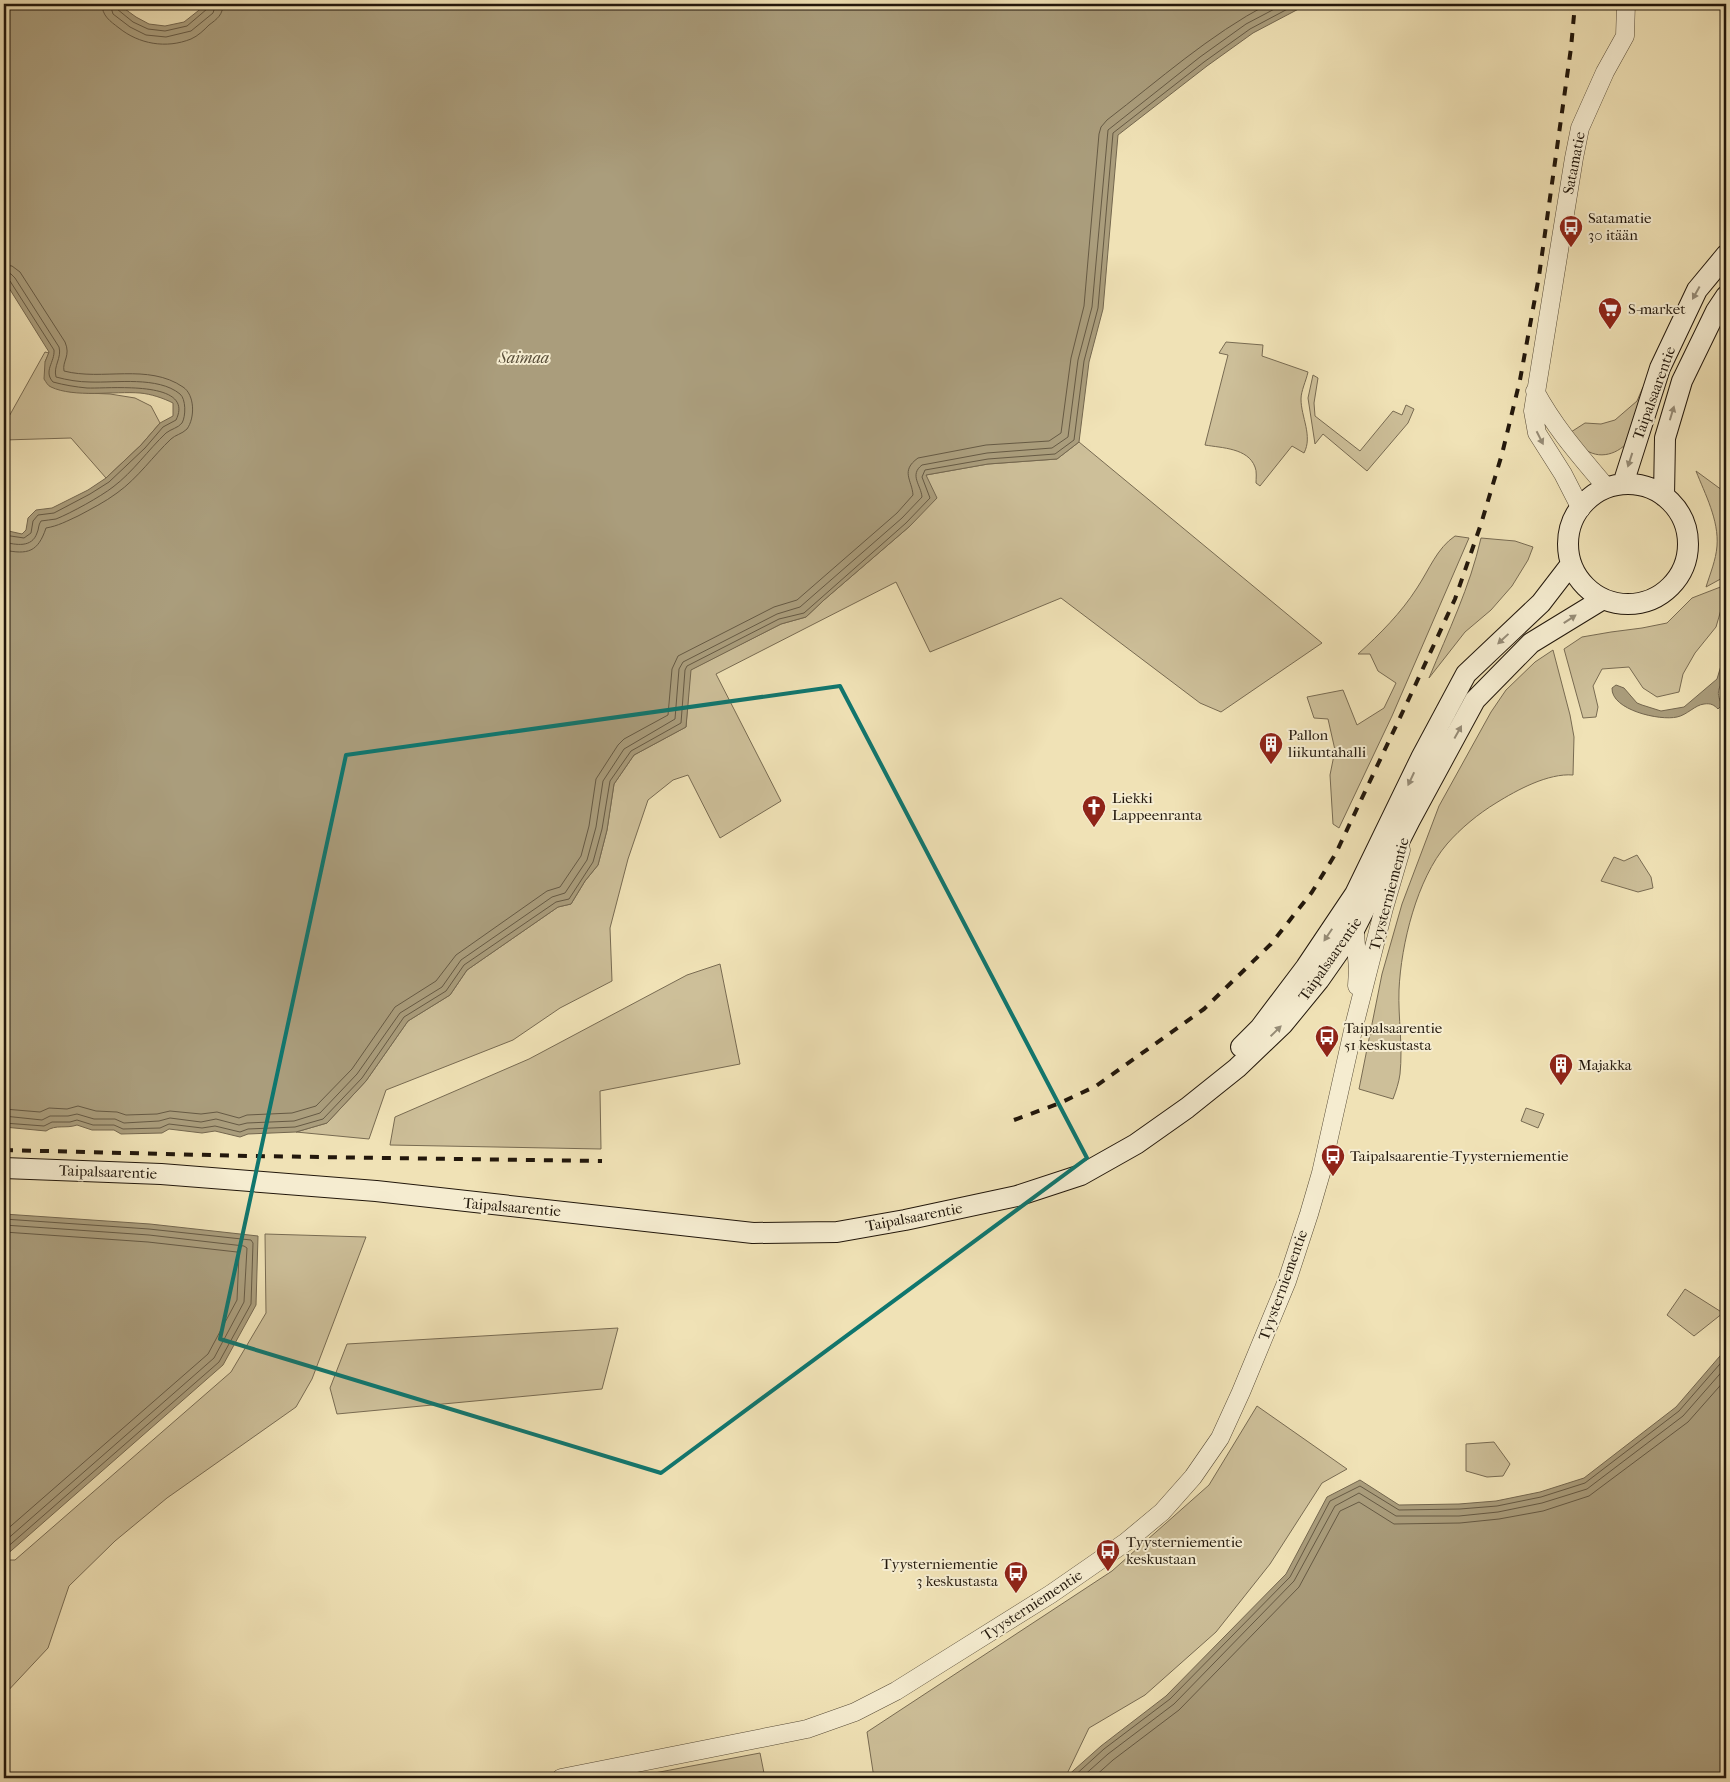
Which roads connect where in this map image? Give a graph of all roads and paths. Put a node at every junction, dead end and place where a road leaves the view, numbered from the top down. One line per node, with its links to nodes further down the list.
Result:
1 (1626, 4): 4 (street, Satamatie)
2 (1726, 255): 5 (main road, Taipalsaarentie, one-way to 5)
3 (1726, 296): 6 (main road, Taipalsaarentie, one-way to 3)
4 (1535, 391): 5 (street); 7 (street, Satamatie, one-way to 7)
5 (1615, 486): 6 (main road); 7 (main road)
6 (1664, 496): 9 (main road)
7 (1581, 509): 8 (main road)
8 (1572, 564): 9 (main road); 11 (main road, Taipalsaarentie, one-way to 11)
9 (1603, 599): 10 (main road, Taipalsaarentie, one-way to 9)
10 (1410, 820): 12 (main road, Taipalsaarentie); 13 (street, Tyysterniementie)
11 (1355, 894): 12 (street, Tyysterniementie); 15 (main road, Taipalsaarentie, one-way to 15)
12 (1354, 930): 13 (street, Tyysterniementie); 15 (main road, Taipalsaarentie, one-way to 12)
13 (1354, 1026): 16 (street, Tyysterniementie)
14 (4, 1168): 15 (main road, Taipalsaarentie)
15 (1016, 1196)
16 (561, 1778)

